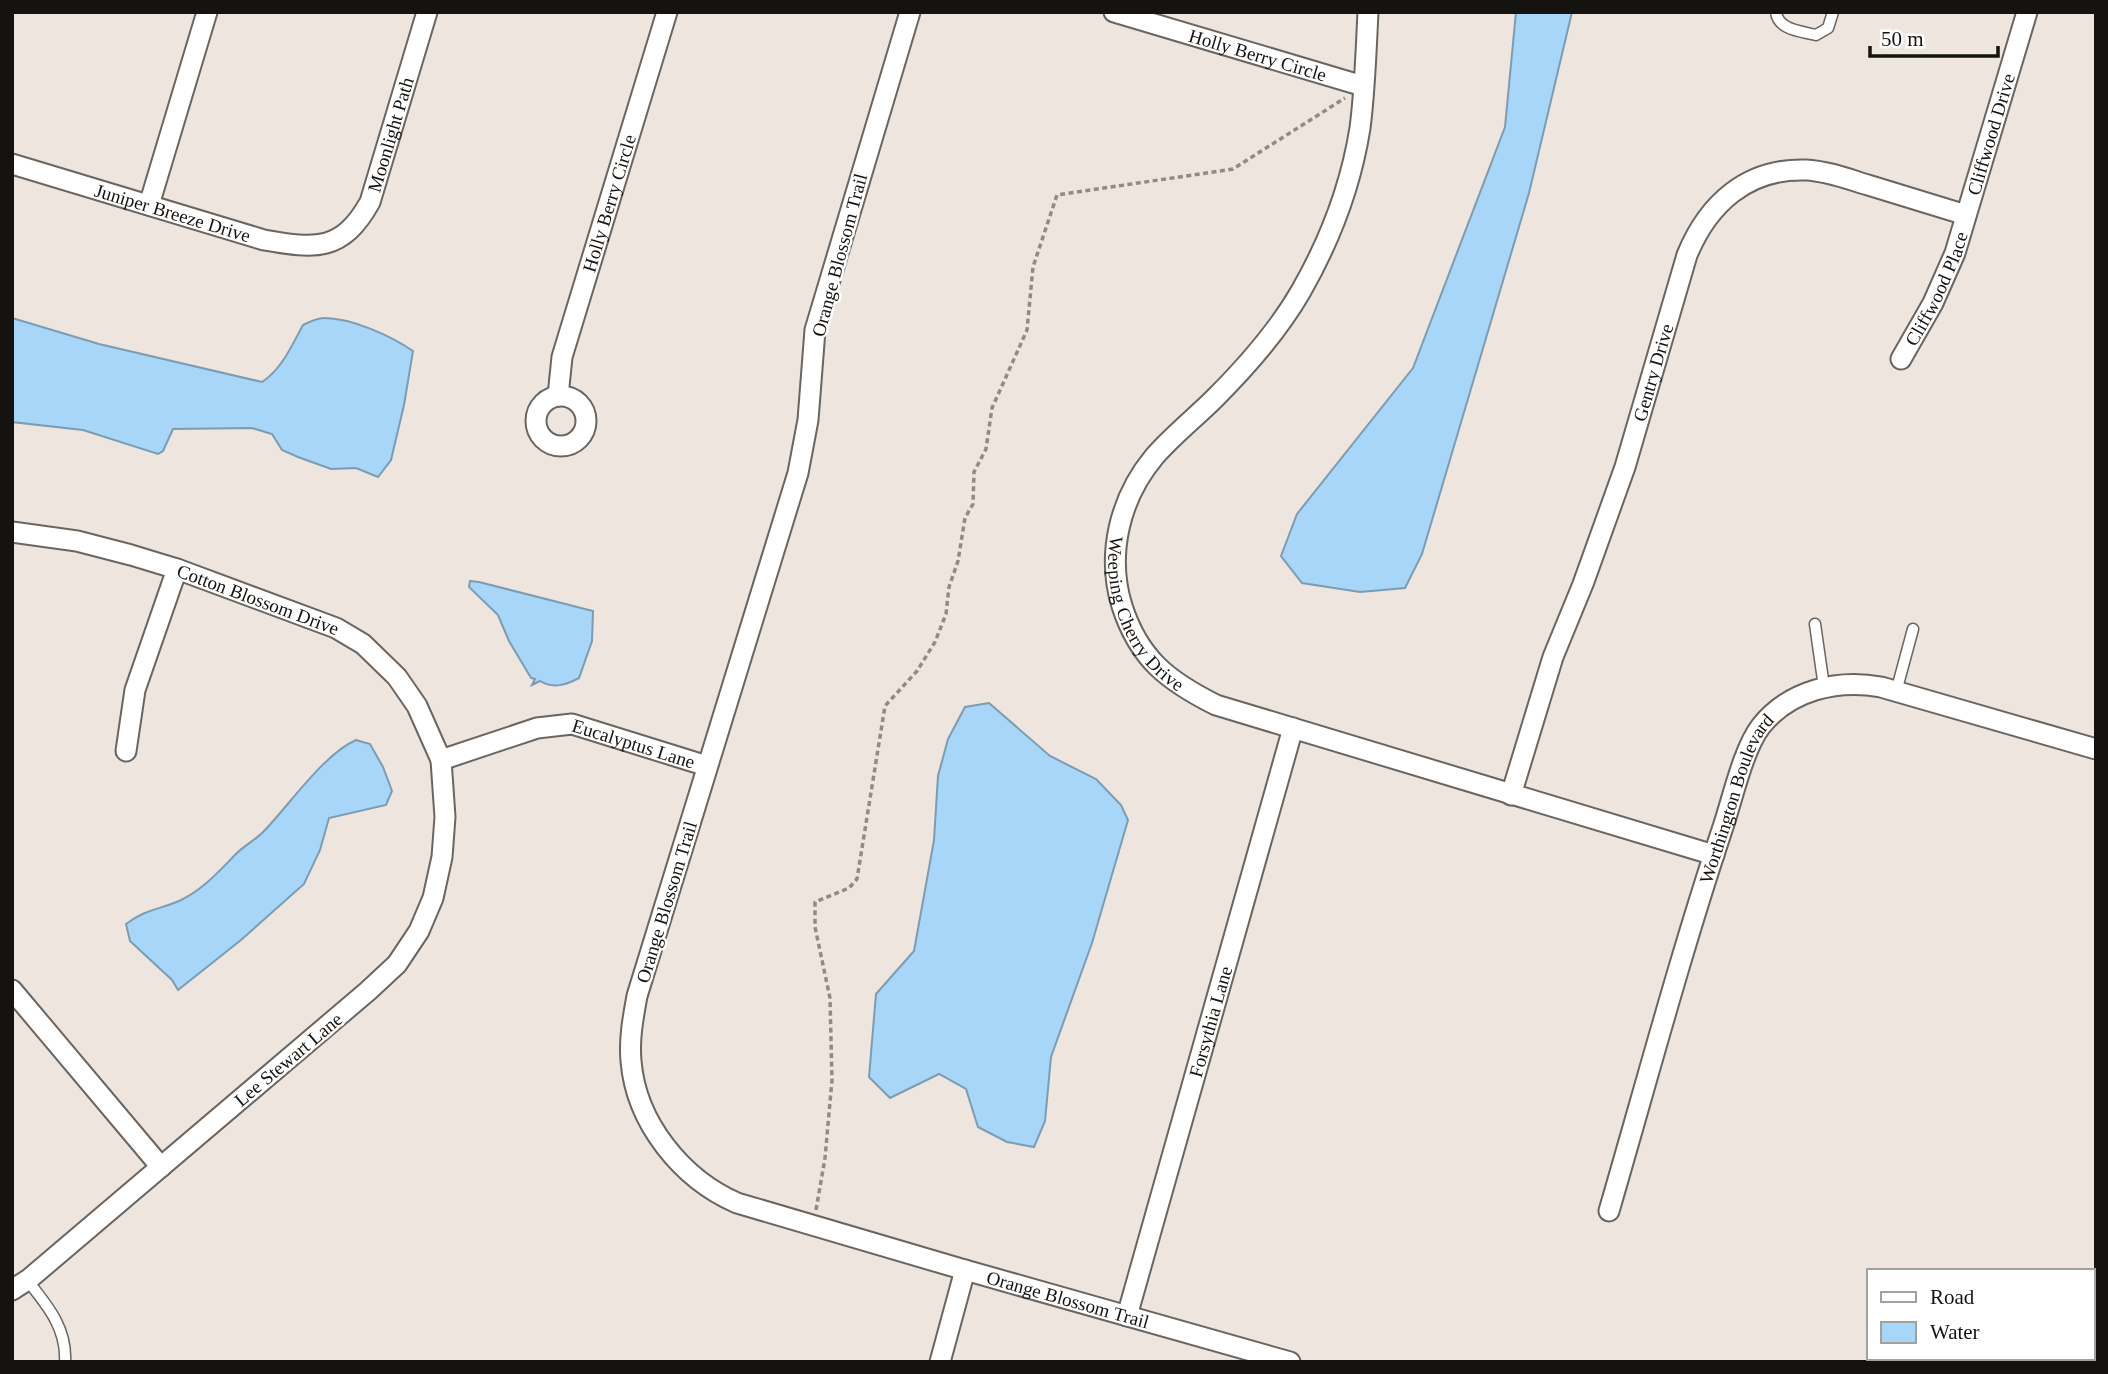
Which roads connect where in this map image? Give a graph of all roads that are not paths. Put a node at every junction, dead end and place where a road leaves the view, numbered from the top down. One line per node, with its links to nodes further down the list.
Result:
1 (207, 12): 12 (street)
2 (427, 12): 14 (street, Moonlight Path)
3 (667, 12): 16 (street, Holly Berry Circle)
4 (909, 12): 27 (street, Orange Blossom Trail)
5 (1114, 12): 10 (street, Holly Berry Circle)
6 (1368, 12): 10 (street, Weeping Cherry Drive)
7 (1776, 12): 8 (lane)
8 (1833, 12)
9 (2027, 12): 13 (street, Cliffwood Drive)
10 (1363, 86): 23 (street, Weeping Cherry Drive)
11 (12, 164): 12 (street, Juniper Breeze Drive)
12 (149, 205): 14 (street, Juniper Breeze Drive)
13 (1966, 215): 15 (street, Cliffwood Place); 28 (street, Gentry Drive)
14 (334, 242)
15 (1901, 359)
16 (558, 396)
17 (12, 532): 18 (street, Cotton Blossom Drive)
18 (177, 569): 25 (street); 26 (street, Cotton Blossom Drive)
19 (1815, 624): 21 (lane)
20 (1913, 629): 22 (lane)
21 (1824, 687): 22 (street, Worthington Boulevard); 29 (street, Worthington Boulevard)
22 (1896, 692): 24 (street, Worthington Boulevard)
23 (1293, 728): 28 (street, Weeping Cherry Drive); 35 (street, Forsythia Lane)
24 (2096, 749)
25 (126, 751)
26 (441, 760): 27 (street, Eucalyptus Lane); 31 (street, Lee Stewart Lane)
27 (707, 766): 33 (street, Orange Blossom Trail)
28 (1511, 795): 29 (street, Weeping Cherry Drive)
29 (1714, 855): 32 (street, Worthington Boulevard)
30 (12, 990): 31 (street)
31 (161, 1167): 34 (street, Lee Stewart Lane)
32 (1609, 1211)
33 (965, 1270): 35 (street, Orange Blossom Trail); 37 (street)
34 (20, 1285): 36 (lane)
35 (1127, 1316): 38 (street, Orange Blossom Trail)
36 (65, 1362)
37 (940, 1362)
38 (1290, 1362)

